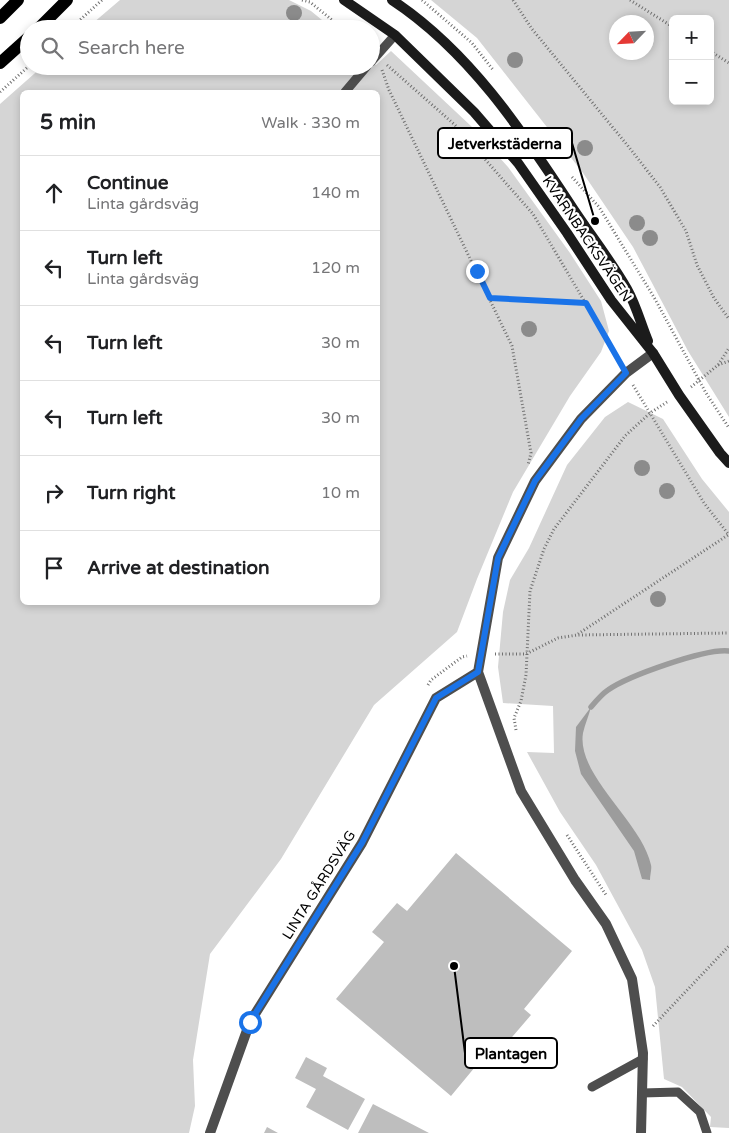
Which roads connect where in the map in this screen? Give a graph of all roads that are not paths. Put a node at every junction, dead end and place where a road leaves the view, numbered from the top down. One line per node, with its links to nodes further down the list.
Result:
1 (18, 0): 5 (main road)
2 (68, 0): 6 (main road)
3 (344, 0): 7 (street, KVARNBACKSVÄGEN)
4 (392, 0): 15 (street, KVARNBACKSVÄGEN)
5 (3, 13)
6 (47, 20)
7 (373, 20)
8 (380, 25): 9 (street, KVARNBACKSVÄGEN)
9 (395, 35): 11 (lane); 15 (street, KVARNBACKSVÄGEN)
10 (20, 45): 12 (main road)
11 (380, 51)
12 (0, 63)
13 (359, 75): 14 (lane)
14 (347, 90)
15 (653, 353): 16 (street, KVARNBACKSVÄGEN); 17 (street)
16 (729, 463)
17 (478, 672): 18 (street); 21 (street, LINTA GÅRDSVÄG)
18 (642, 1059): 19 (lane); 20 (street)
19 (592, 1087)
20 (642, 1093): 22 (street); 23 (lane)
21 (210, 1133)
22 (641, 1133)
23 (706, 1133)

